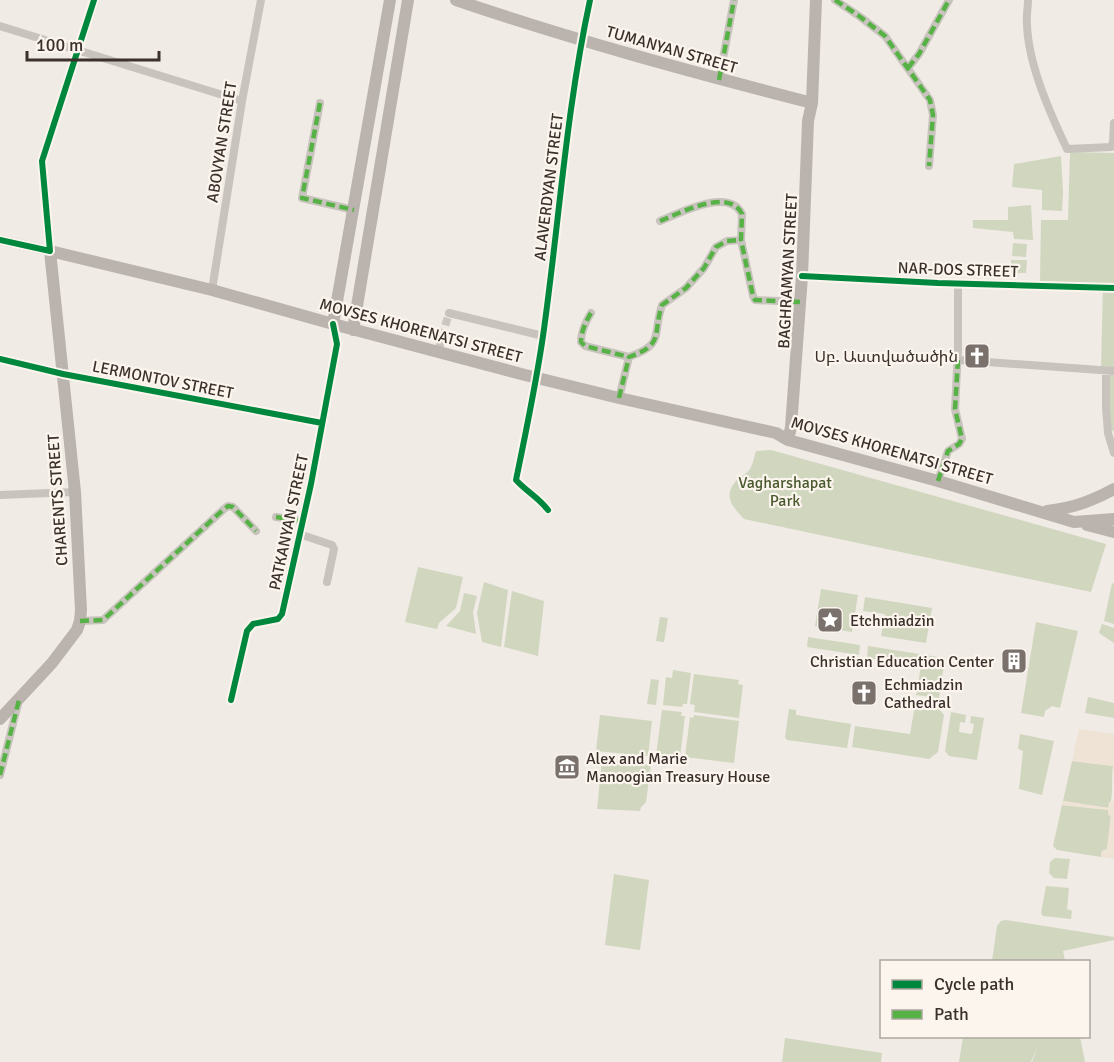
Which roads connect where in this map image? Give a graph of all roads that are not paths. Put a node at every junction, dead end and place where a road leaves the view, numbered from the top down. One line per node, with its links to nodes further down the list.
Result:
1 (94, 0): 15 (street)
2 (261, 0): 18 (street, ABOVYAN STREET)
3 (390, 0): 23 (main road, PATKANYAN STREET)
4 (408, 0): 36 (main road)
5 (456, 0): 12 (main road, TUMANYAN STREET)
6 (590, 0): 14 (street, ALAVERDYAN STREET)
7 (734, 0): 17 (street)
8 (816, 0): 19 (main road, BAGHRAMYAN STREET)
9 (836, 0): 16 (street)
10 (949, 0): 16 (street)
11 (1029, 0): 21 (street)
12 (473, 3): 14 (main road, TUMANYAN STREET)
13 (0, 26): 15 (street)
14 (581, 40): 17 (main road, TUMANYAN STREET); 37 (street, ALAVERDYAN STREET)
15 (78, 52): 18 (street); 27 (street)
16 (908, 68): 22 (street)
17 (719, 80): 19 (main road, TUMANYAN STREET)
18 (242, 101): 31 (street, ABOVYAN STREET)
19 (812, 103): 28 (main road, BAGHRAMYAN STREET)
20 (320, 104): 23 (street)
21 (1114, 123)
22 (929, 166)
23 (354, 210): 35 (main road, PATKANYAN STREET)
24 (660, 221): 26 (street)
25 (0, 240): 27 (street, MOVSES KHORENATSI STREET)
26 (741, 240): 32 (street); 41 (street)
27 (50, 250): 31 (main road, MOVSES KHORENATSI STREET); 45 (main road, CHARENTS STREET)
28 (802, 276): 29 (street, NAR-DOS STREET); 32 (main road, BAGHRAMYAN STREET)
29 (958, 283): 30 (street, NAR-DOS STREET); 43 (street)
30 (1114, 288)
31 (212, 290): 35 (main road, MOVSES KHORENATSI STREET)
32 (800, 302): 49 (main road, BAGHRAMYAN STREET)
33 (449, 313): 37 (street)
34 (591, 313): 41 (street)
35 (333, 324): 36 (main road, MOVSES KHORENATSI STREET); 39 (street, PATKANYAN STREET)
36 (353, 330): 39 (street); 40 (main road, MOVSES KHORENATSI STREET)
37 (543, 336): 46 (street, ALAVERDYAN STREET)
38 (442, 337): 40 (street)
39 (337, 344): 48 (street, PATKANYAN STREET)
40 (438, 353): 46 (main road, MOVSES KHORENATSI STREET)
41 (629, 357): 47 (street)
42 (0, 359): 45 (street, LERMONTOV STREET)
43 (957, 360): 44 (street); 51 (street)
44 (1110, 371): 50 (street)
45 (63, 374): 48 (street, LERMONTOV STREET); 53 (main road, CHARENTS STREET)
46 (536, 378): 47 (main road, MOVSES KHORENATSI STREET); 55 (street, ALAVERDYAN STREET)
47 (619, 398): 49 (main road, MOVSES KHORENATSI STREET)
48 (322, 423): 59 (street, PATKANYAN STREET)
49 (788, 440): 51 (main road, MOVSES KHORENATSI STREET)
50 (1114, 453)
51 (938, 481): 56 (main road, MOVSES KHORENATSI STREET)
52 (1114, 489): 56 (main road, MOVSES KHORENATSI STREET)
53 (75, 492): 54 (street); 65 (main road, CHARENTS STREET)
54 (0, 495)
55 (548, 510)
56 (1040, 511): 60 (main road, MOVSES KHORENATSI STREET)
57 (276, 517): 59 (street)
58 (1114, 519): 60 (main road, MOVSES KHORENATSI STREET)
59 (303, 521): 63 (street, PATKANYAN STREET)
60 (1074, 522): 62 (main road)
61 (256, 531): 65 (street)
62 (1114, 532)
63 (300, 534): 64 (street); 67 (street, PATKANYAN STREET)
64 (327, 582)
65 (80, 621): 66 (main road)
66 (19, 700): 68 (main road); 69 (street)
67 (231, 700)
68 (0, 719)
69 (0, 774)

